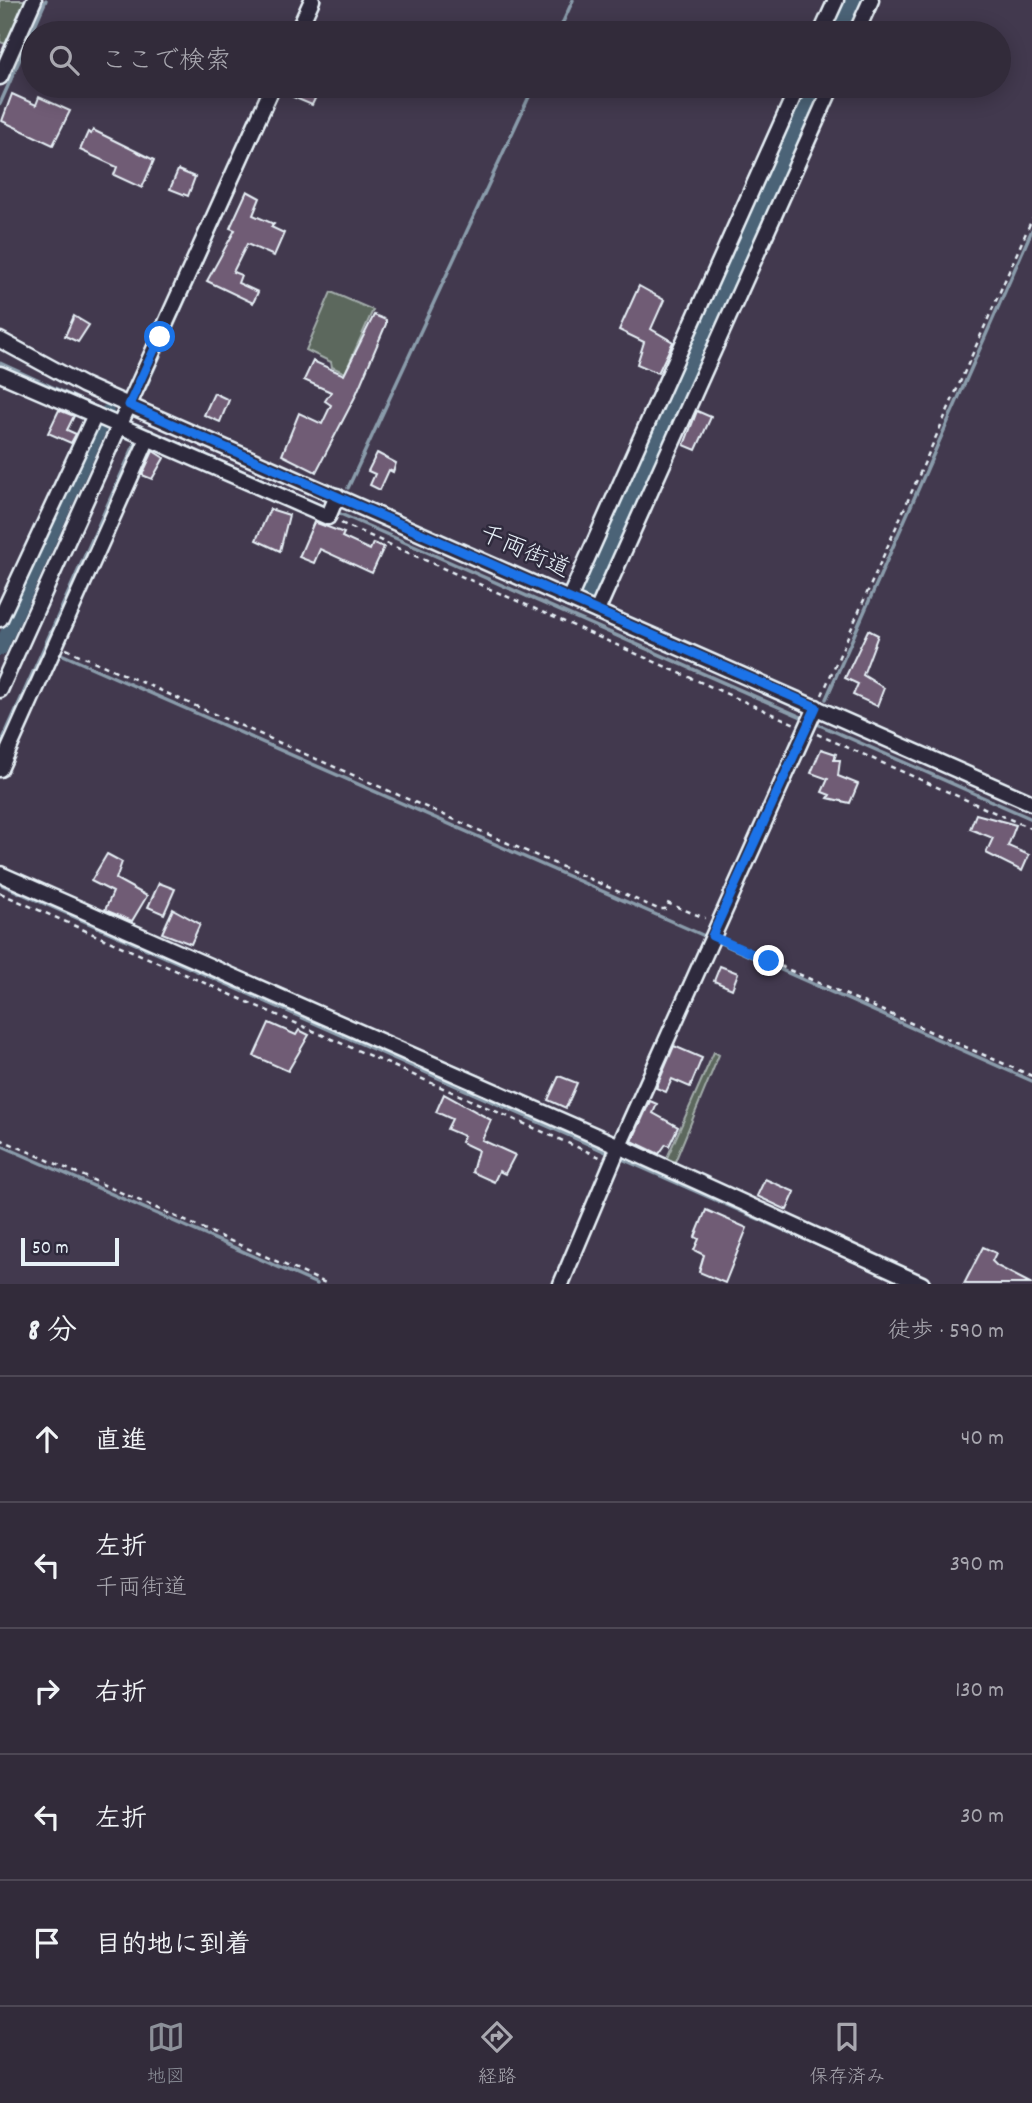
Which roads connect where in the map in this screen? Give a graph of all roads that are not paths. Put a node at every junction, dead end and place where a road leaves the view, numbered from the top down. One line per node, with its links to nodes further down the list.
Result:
1 (34, 0): 5 (street)
2 (312, 0): 6 (street)
3 (836, 0): 7 (street)
4 (871, 0): 8 (street)
5 (25, 21)
6 (302, 21)
7 (826, 21)
8 (861, 21)
9 (21, 29): 10 (street)
10 (0, 77)
11 (268, 98): 16 (street)
12 (793, 98): 20 (street)
13 (827, 98): 21 (street)
14 (0, 341): 16 (street, 千両街道)
15 (0, 374): 17 (street)
16 (129, 405): 17 (street); 19 (street, 千両街道)
17 (105, 420): 18 (street); 22 (street); 23 (street)
18 (148, 438): 19 (street); 25 (street)
19 (332, 509): 20 (street, 千両街道)
20 (569, 599): 21 (street, 千両街道)
21 (597, 611): 24 (street, 千両街道)
22 (0, 619)
23 (0, 690)
24 (810, 720): 26 (street, 千両街道); 28 (street)
25 (0, 769)
26 (1031, 799)
27 (0, 874): 28 (street)
28 (615, 1155): 29 (street); 30 (street)
29 (561, 1284)
30 (922, 1284)

